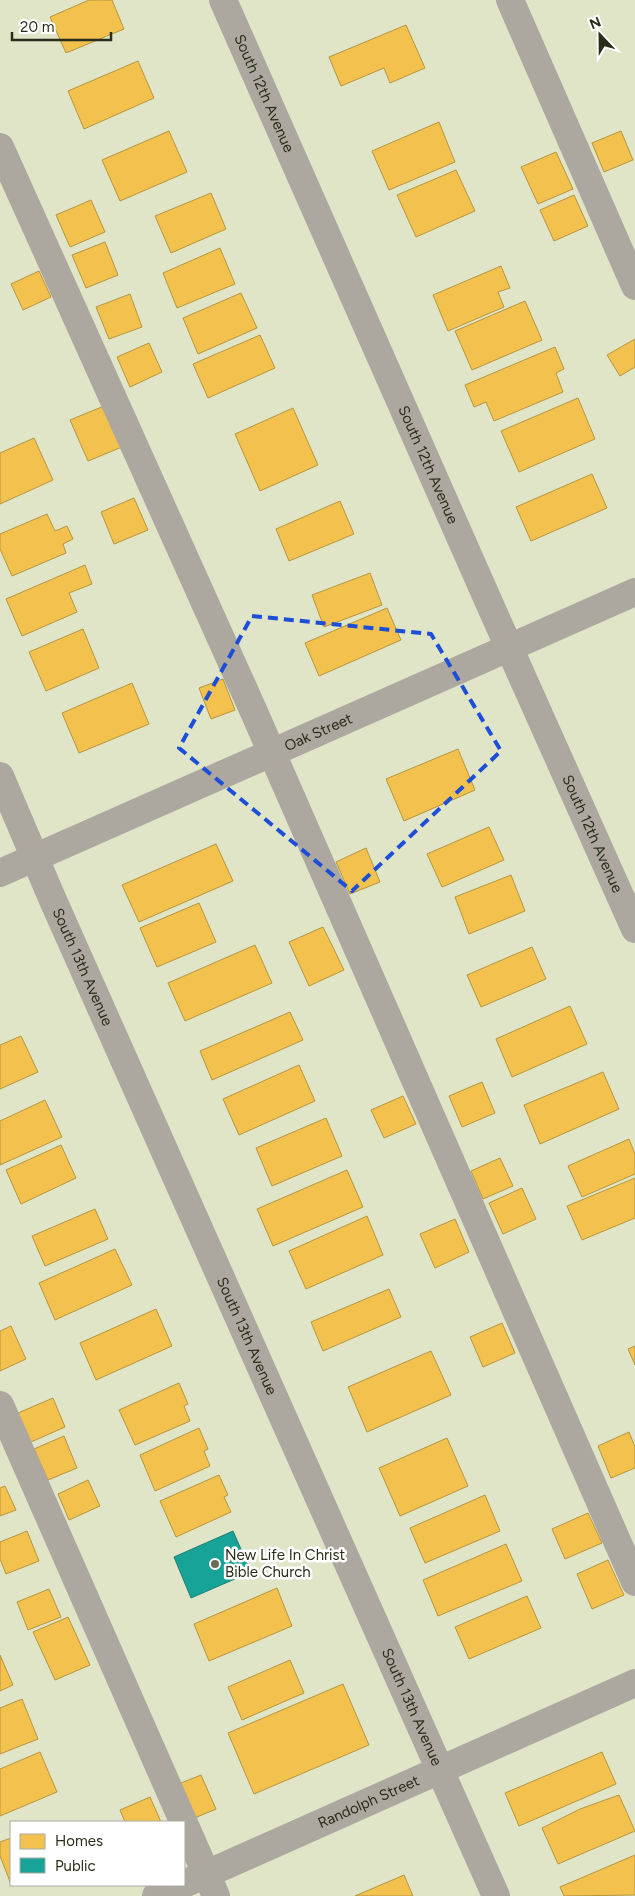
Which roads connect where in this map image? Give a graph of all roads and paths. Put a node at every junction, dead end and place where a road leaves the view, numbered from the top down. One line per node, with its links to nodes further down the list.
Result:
1 (223, 0): 6 (street, South 12th Avenue)
2 (510, 0): 4 (street)
3 (0, 148): 7 (street)
4 (635, 286)
5 (635, 592): 6 (street, Oak Street)
6 (509, 647): 7 (street, Oak Street); 11 (street, South 12th Avenue)
7 (272, 753): 9 (street, Oak Street); 13 (street)
8 (0, 776): 9 (street, South 13th Avenue)
9 (34, 857): 10 (street, Oak Street); 15 (street, South 13th Avenue)
10 (0, 873)
11 (635, 929)
12 (0, 1405): 16 (street)
13 (635, 1582)
14 (635, 1682): 15 (street, Randolph Street)
15 (440, 1769): 18 (street, Randolph Street); 20 (street, South 13th Avenue)
16 (171, 1821)
17 (185, 1856): 18 (street)
18 (197, 1885): 19 (street, Randolph Street)
19 (156, 1896)
20 (496, 1896)

